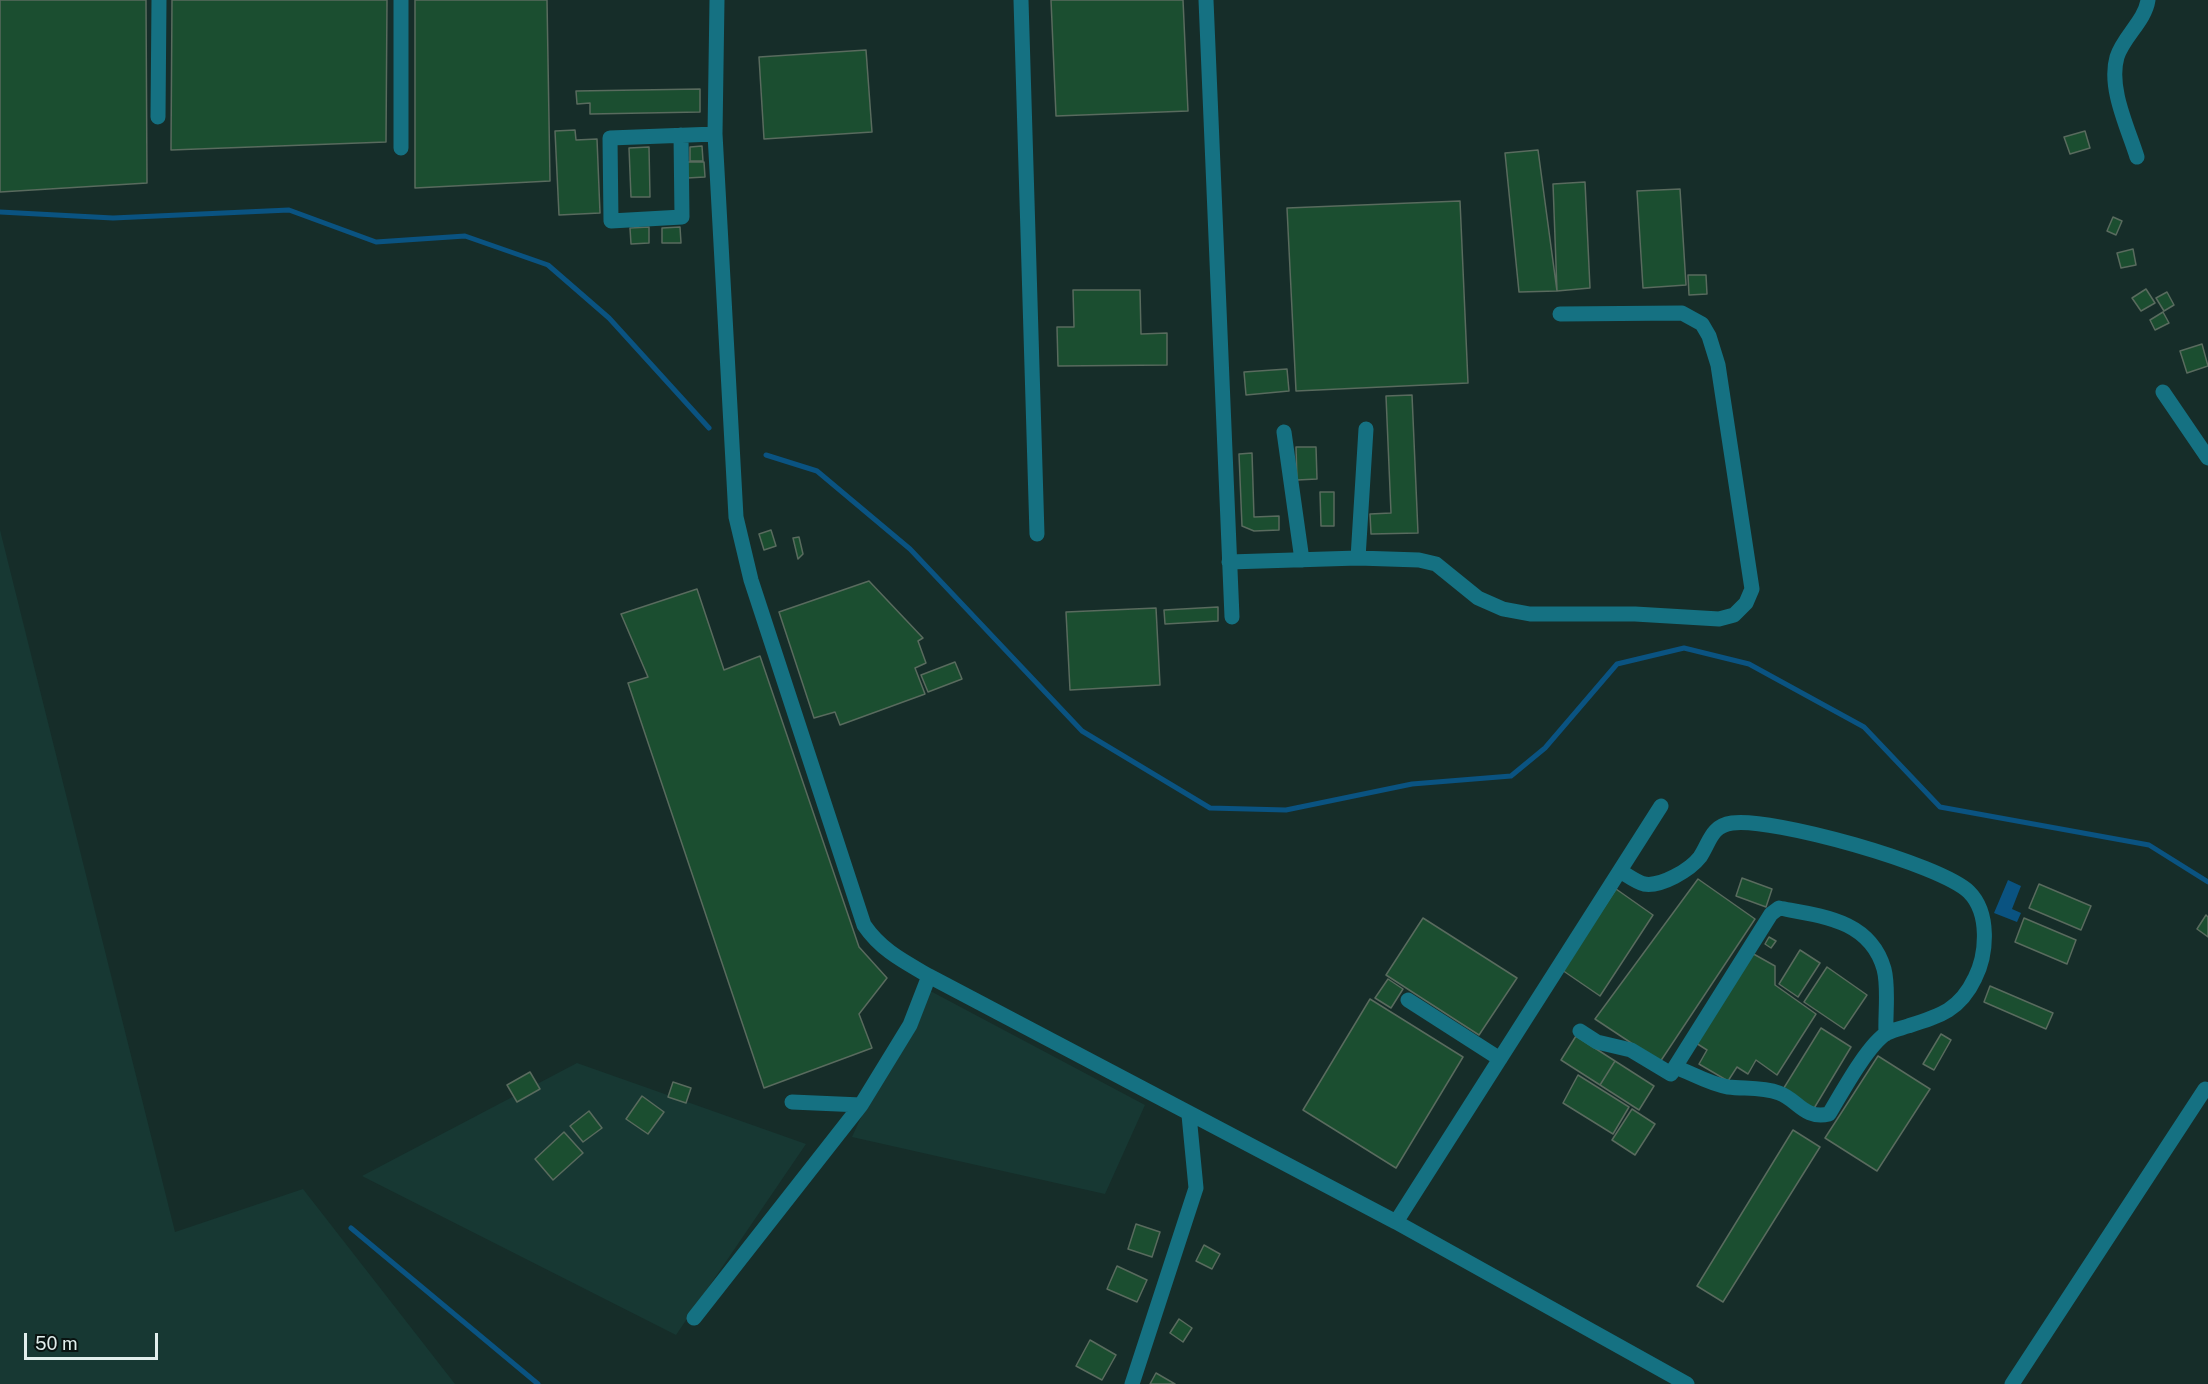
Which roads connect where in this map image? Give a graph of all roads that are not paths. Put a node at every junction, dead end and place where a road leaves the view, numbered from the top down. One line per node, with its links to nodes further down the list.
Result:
1 (159, 0): 7 (street)
2 (401, 0): 10 (street)
3 (717, 0): 8 (street)
4 (1021, 0): 17 (street)
5 (1206, 0): 20 (street)
6 (2148, 0): 11 (street)
7 (158, 117)
8 (716, 134): 9 (street); 24 (street)
9 (681, 135): 9 (street)
10 (401, 148)
11 (2137, 157)
12 (1560, 314): 18 (street)
13 (2163, 392): 16 (street)
14 (1366, 429): 18 (street)
15 (1284, 432): 19 (street)
16 (2208, 458)
17 (1037, 534)
18 (1358, 558): 19 (street)
19 (1302, 560): 20 (street)
20 (1229, 562): 21 (street)
21 (1232, 617)
22 (1661, 806): 23 (street)
23 (1620, 871): 27 (street); 28 (street)
24 (928, 976): 32 (street); 33 (street)
25 (1408, 1000): 28 (street)
26 (1580, 1030): 29 (street)
27 (1886, 1034): 29 (street); 29 (street)
28 (1500, 1059): 34 (street)
29 (1675, 1067)
30 (2205, 1089): 39 (street)
31 (792, 1102): 32 (street)
32 (861, 1105): 35 (street)
33 (1189, 1115): 34 (street); 37 (street)
34 (1396, 1222): 36 (street)
35 (694, 1318)
36 (1665, 1378): 38 (street)
37 (1132, 1384)
38 (1687, 1384)
39 (2012, 1384)

